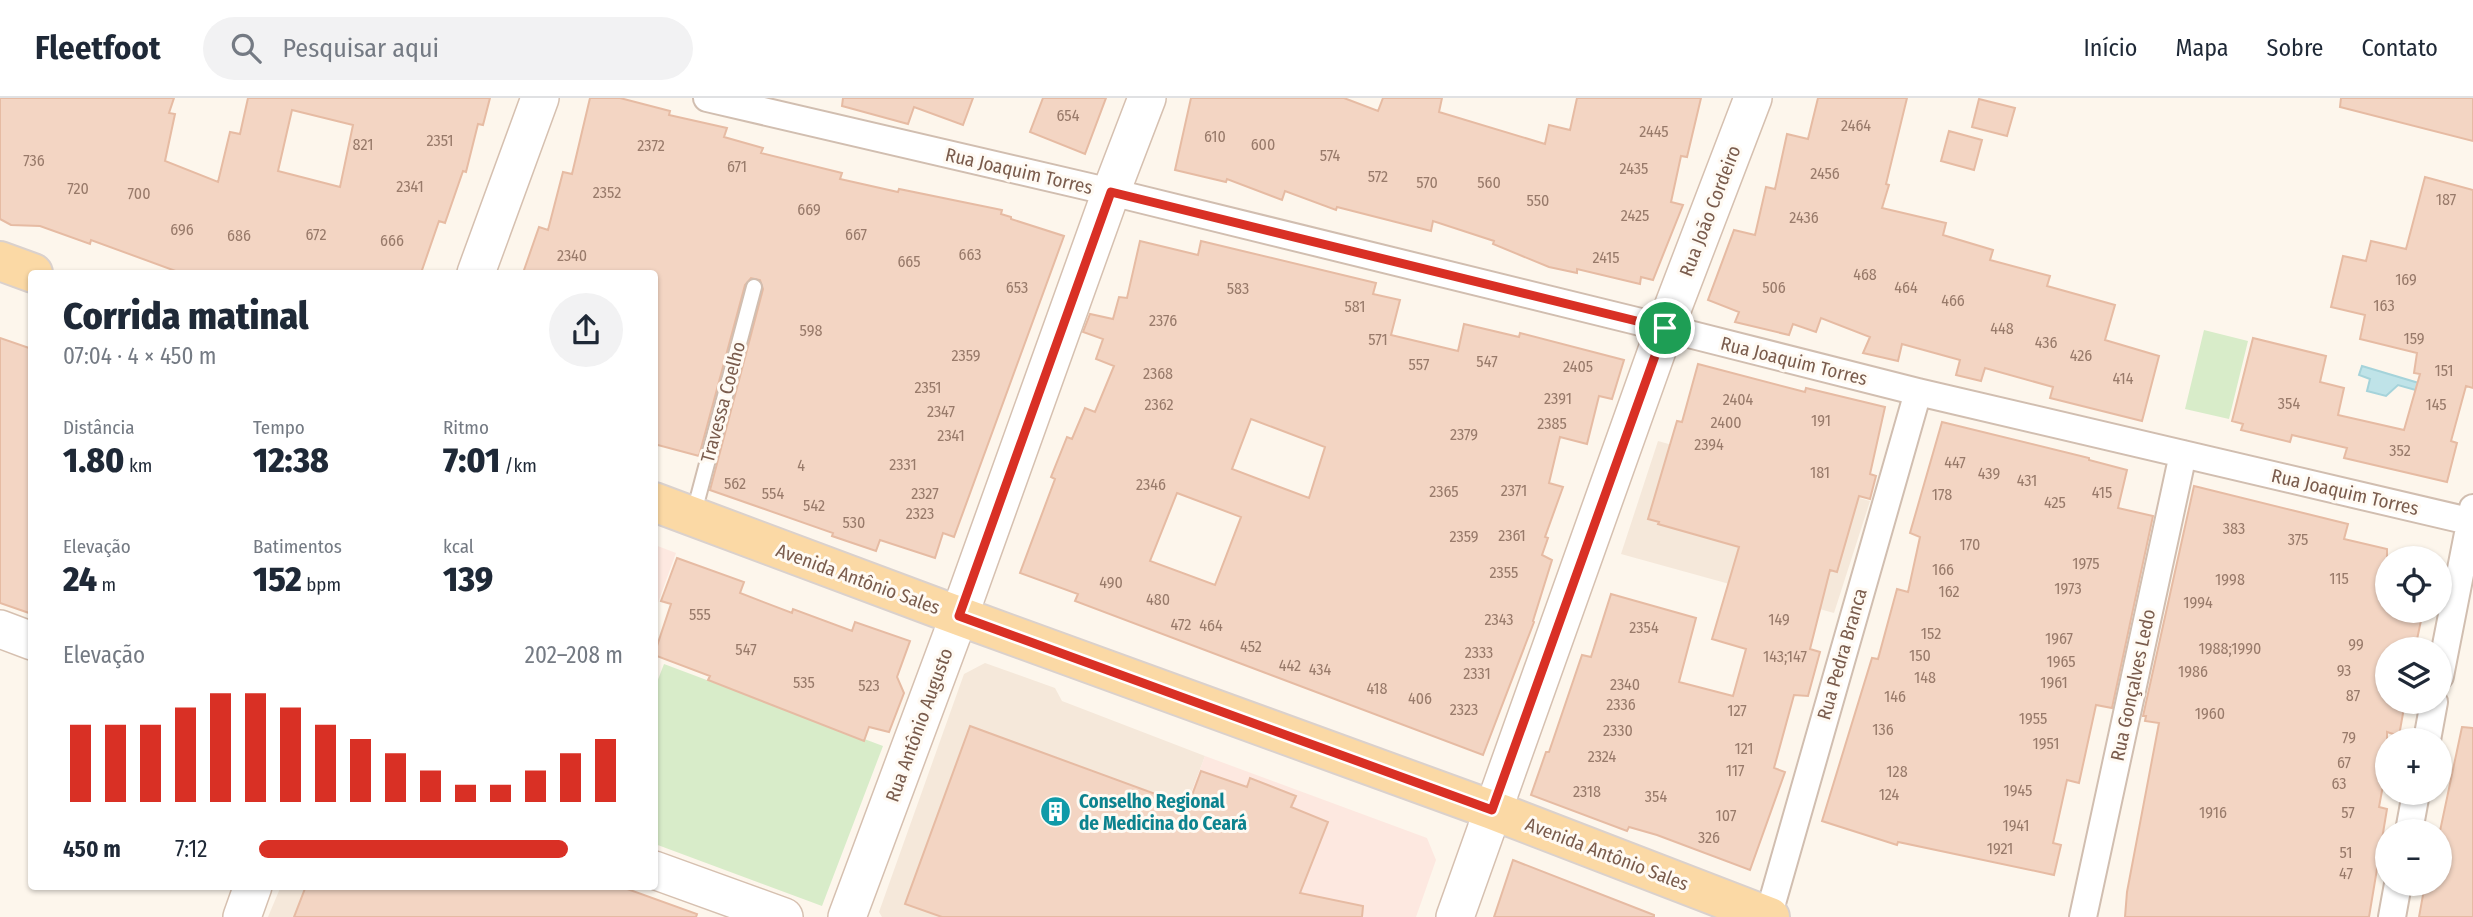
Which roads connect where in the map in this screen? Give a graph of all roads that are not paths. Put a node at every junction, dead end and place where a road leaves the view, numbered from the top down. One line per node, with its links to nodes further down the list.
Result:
1 (540, 98): 7 (street)
2 (707, 98): 5 (street, Rua Joaquim Torres)
3 (1147, 98): 5 (street, Rua Antônio Augusto)
4 (1754, 98): 10 (street, Rua João Cordeiro)
5 (1111, 192): 10 (street, Rua Joaquim Torres); 16 (street, Rua Antônio Augusto)
6 (0, 261): 8 (main road)
7 (477, 270)
8 (28, 271)
9 (754, 287): 14 (lane, Travessa Coelho)
10 (1665, 328): 11 (street, Rua Joaquim Torres); 20 (street, Rua João Cordeiro)
11 (1918, 392): 12 (street, Rua Joaquim Torres); 28 (street, Rua Pedra Branca)
12 (2183, 453): 15 (street, Rua Joaquim Torres); 29 (street, Rua Gonçalves Ledo)
13 (658, 503): 14 (main road, Avenida Antônio Sales)
14 (693, 516): 16 (main road, Avenida Antônio Sales)
15 (2472, 517): 18 (street)
16 (959, 616): 20 (main road, Avenida Antônio Sales); 26 (street, Rua Antônio Augusto)
17 (0, 629): 19 (street)
18 (2448, 637)
19 (28, 639)
20 (1492, 810): 27 (street, Rua João Cordeiro); 28 (main road, Avenida Antônio Sales)
21 (658, 871): 25 (street)
22 (252, 890): 24 (street)
23 (2396, 896): 30 (street)
24 (242, 917)
25 (785, 917)
26 (847, 917)
27 (1455, 917)
28 (1769, 917)
29 (2083, 917)
30 (2392, 917)

